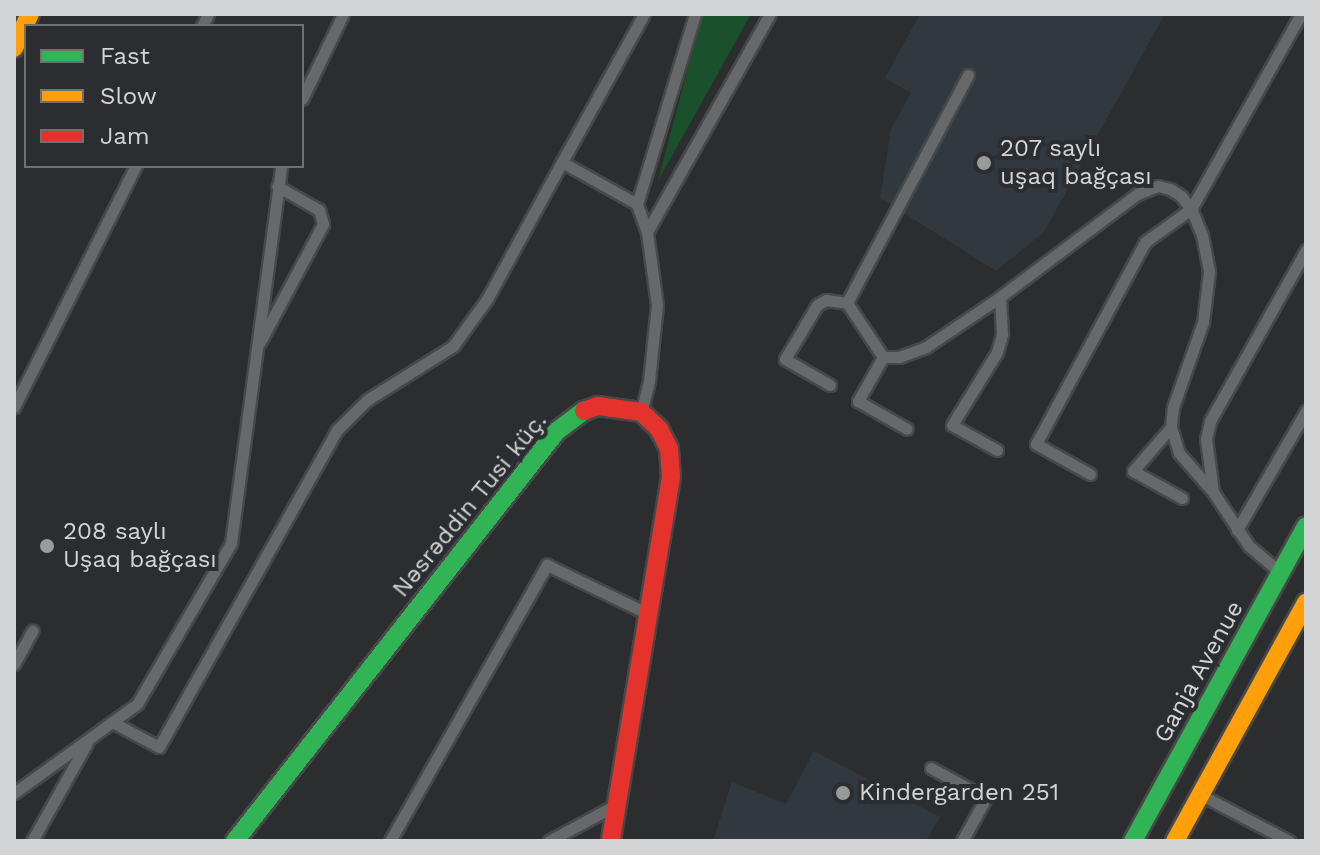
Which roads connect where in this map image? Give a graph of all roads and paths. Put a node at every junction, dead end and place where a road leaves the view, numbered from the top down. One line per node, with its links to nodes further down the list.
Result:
1 (343, 14): 9 (lane)
2 (644, 14): 10 (lane)
3 (695, 14): 14 (lane)
4 (770, 14): 16 (lane)
5 (1301, 14): 15 (lane)
6 (24, 27): 7 (street)
7 (14, 48)
8 (968, 75): 19 (lane)
9 (304, 95)
10 (562, 162): 14 (lane); 39 (lane)
11 (135, 168): 23 (lane)
12 (281, 168): 13 (lane)
13 (277, 186): 20 (lane); 20 (lane)
14 (637, 204): 16 (lane)
15 (1191, 209): 18 (lane); 26 (lane); 29 (lane)
16 (647, 232): 25 (lane)
17 (1306, 250): 30 (lane)
18 (1000, 297): 21 (lane); 28 (lane)
19 (847, 303): 21 (lane); 22 (lane)
20 (256, 349): 39 (lane)
21 (883, 357): 27 (lane)
22 (830, 385)
23 (14, 407)
24 (1306, 411): 33 (lane)
25 (641, 412): 36 (street); 46 (street, Nəsrəddin Tusi küç.)
26 (1171, 427): 30 (lane); 31 (lane)
27 (907, 429)
28 (997, 450)
29 (1090, 474)
30 (1213, 492): 33 (lane)
31 (1182, 498)
32 (1306, 526): 34 (street, Ganja Avenue)
33 (1237, 530): 34 (lane)
34 (1281, 573): 51 (street, Ganja Avenue)
35 (1306, 603): 43 (street)
36 (646, 613): 44 (street); 47 (lane)
37 (32, 631): 38 (lane)
38 (14, 664)
39 (112, 722): 40 (lane)
40 (92, 735): 42 (lane); 45 (lane)
41 (931, 768): 50 (lane)
42 (14, 793)
43 (1201, 795): 52 (street); 53 (lane)
44 (617, 804): 48 (lane); 49 (street)
45 (32, 841)
46 (235, 841)
47 (390, 841)
48 (549, 841)
49 (611, 841)
50 (962, 841)
51 (1133, 841)
52 (1175, 841)
53 (1289, 841)

